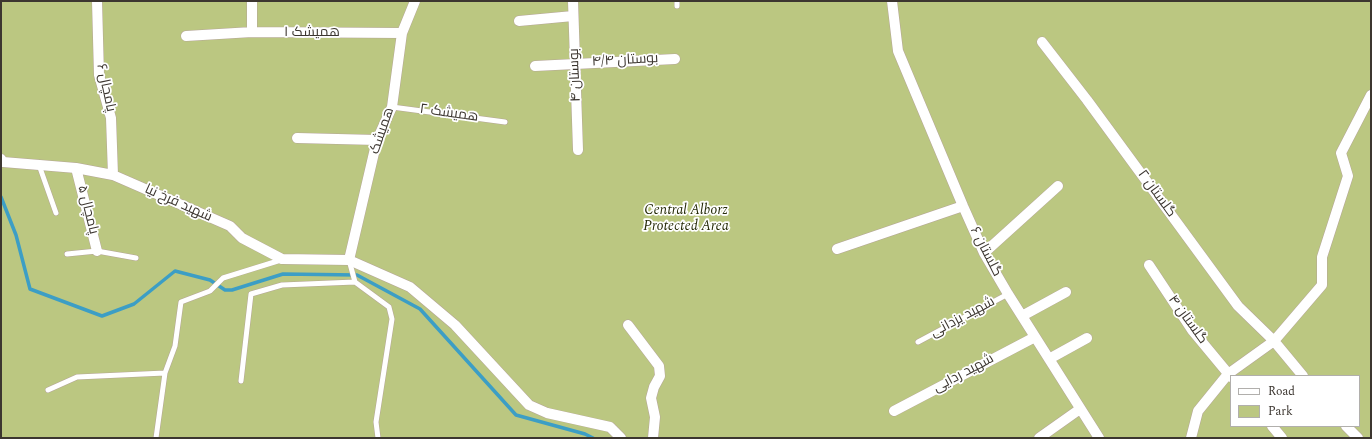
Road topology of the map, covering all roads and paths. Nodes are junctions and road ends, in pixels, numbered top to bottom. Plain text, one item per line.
1 (97, 1) edge
2 (252, 1) edge
3 (415, 1) edge
4 (573, 1) edge
5 (892, 1) edge
6 (574, 16) junction
7 (519, 21) dead end
8 (252, 32) junction
9 (402, 34) junction
10 (186, 36) dead end
11 (1042, 42) dead end
12 (675, 59) dead end
13 (575, 64) junction
14 (535, 66) dead end
15 (1371, 95) edge
16 (392, 107) junction
17 (505, 122) dead end
18 (297, 138) dead end
19 (377, 140) junction
20 (578, 150) dead end
21 (1, 159) edge
22 (39, 165) junction
23 (76, 168) junction
24 (113, 175) junction
25 (1058, 186) dead end
26 (963, 206) junction
27 (56, 213) dead end
28 (837, 249) dead end
29 (97, 251) junction
30 (984, 252) junction
31 (67, 254) dead end
32 (136, 258) dead end
33 (282, 259) junction
34 (350, 264) junction
35 (1149, 265) dead end
36 (355, 282) junction
37 (1066, 292) dead end
38 (1008, 294) junction
39 (1022, 316) junction
40 (628, 325) dead end
41 (1035, 337) junction
42 (1087, 338) dead end
43 (1274, 341) junction
44 (918, 342) dead end
45 (1049, 359) junction
46 (165, 373) junction
47 (1230, 375) edge
48 (1302, 375) edge
49 (241, 381) dead end
50 (48, 390) dead end
51 (1080, 409) junction
52 (894, 411) dead end
53 (1273, 427) edge
54 (1347, 427) edge
55 (156, 438) edge
56 (378, 438) edge
57 (621, 438) edge
58 (653, 438) edge
59 (1040, 438) edge
60 (1099, 438) edge
61 (1191, 438) edge
62 (1282, 438) edge
63 (1358, 438) edge

1 - 24 street, پامچال ۶
2 - 8 street
3 - 9 street, همیشک
4 - 6 street, بوستان ۴
5 - 26 street, گلستان ۶
6 - 7 street
6 - 13 street, بوستان ۴
8 - 9 street, همیشک ۱
8 - 10 street, همیشک ۱
9 - 16 street, همیشک
11 - 43 street, گلستان ۲
12 - 13 street, بوستان ۴/۴
13 - 14 street, بوستان ۴/۴
13 - 20 street, بوستان ۴
15 - 43 street
16 - 17 lane, همیشک ۲
16 - 19 street, همیشک
18 - 19 street
19 - 34 street, همیشک
21 - 22 street, شهید فرخ نیا
22 - 23 street, شهید فرخ نیا
22 - 27 lane
23 - 24 street, شهید فرخ نیا
23 - 29 street, پامچال ۵
24 - 33 street, شهید فرخ نیا
25 - 30 street
26 - 28 street
26 - 30 street, گلستان ۶
29 - 31 lane
29 - 32 lane
30 - 38 street, گلستان ۶
33 - 34 street, شهید فرخ نیا
33 - 46 lane
34 - 36 lane
34 - 57 street
35 - 47 street, گلستان ۴
36 - 49 lane
36 - 56 lane
37 - 39 street
38 - 39 street, گلستان ۶
38 - 44 lane, شهید یزدانی
39 - 41 street, گلستان ۶
40 - 58 street
41 - 45 street, گلستان ۶
41 - 52 street, شهید ردایی
42 - 45 street
43 - 47 street
43 - 48 street, گلستان ۲
45 - 51 street, گلستان ۶
46 - 50 lane
46 - 55 lane
47 - 61 street
51 - 59 street
51 - 60 street, گلستان ۶
53 - 62 street
54 - 63 street

